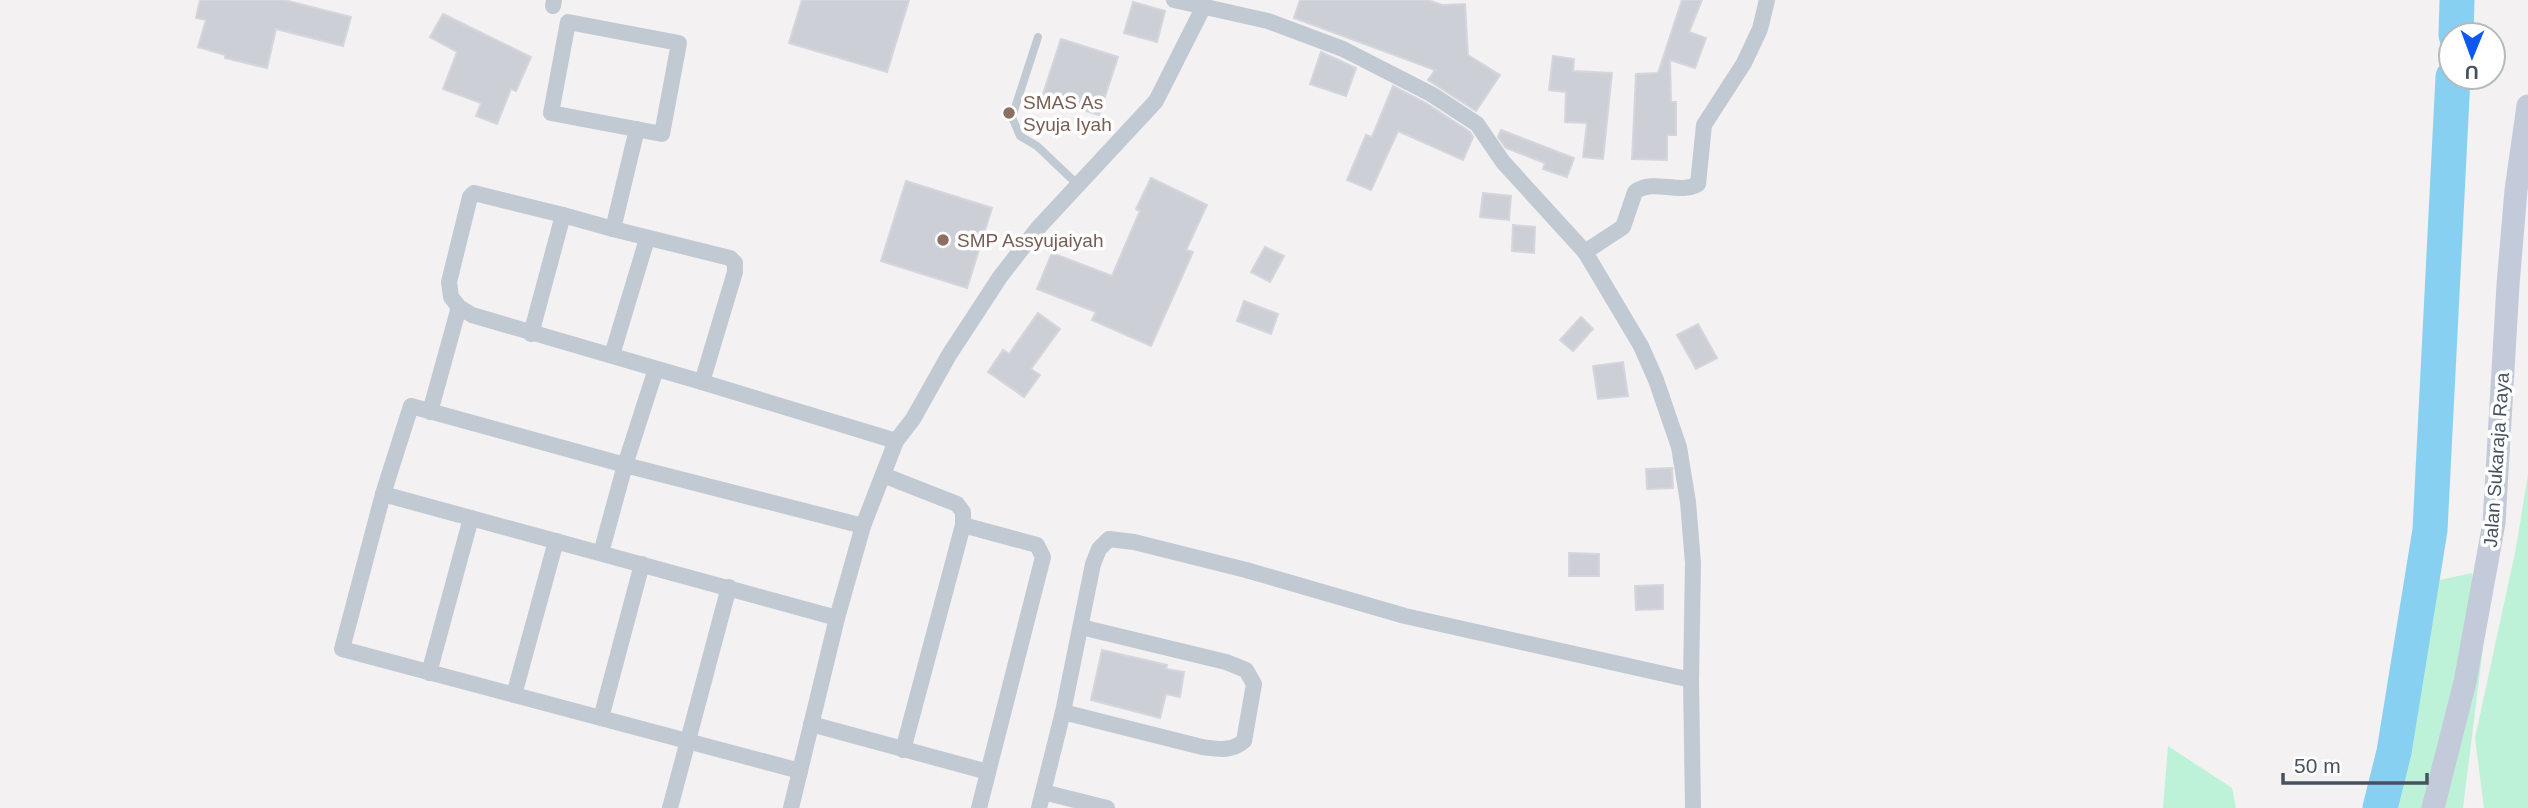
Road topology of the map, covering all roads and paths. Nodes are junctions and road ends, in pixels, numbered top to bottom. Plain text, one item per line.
1 (1174, 0) edge
2 (1767, 0) edge
3 (1204, 6) junction
4 (1038, 37) dead end
5 (2528, 106) edge
6 (637, 129) junction
7 (1077, 184) junction
8 (563, 215) junction
9 (613, 229) junction
10 (647, 239) junction
11 (1586, 252) junction
12 (459, 307) junction
13 (531, 334) junction
14 (612, 355) junction
15 (656, 369) junction
16 (702, 382) junction
17 (430, 412) junction
18 (896, 442) junction
19 (625, 465) junction
20 (883, 475) junction
21 (383, 494) junction
22 (471, 518) junction
23 (963, 525) junction
24 (863, 526) junction
25 (556, 541) junction
26 (601, 553) junction
27 (642, 564) junction
28 (729, 587) junction
29 (837, 618) junction
30 (1081, 626) junction
31 (429, 673) junction
32 (1691, 680) junction
33 (514, 695) junction
34 (1063, 712) junction
35 (601, 718) junction
36 (811, 724) junction
37 (688, 741) junction
38 (903, 750) junction
39 (800, 771) junction
40 (988, 772) junction
41 (1042, 792) junction
42 (670, 808) edge
43 (791, 808) edge
44 (979, 808) edge
45 (1039, 808) edge
46 (1107, 808) edge
47 (1693, 808) edge
48 (2433, 808) edge

1 - 3 street
2 - 11 street
3 - 7 street
3 - 11 street
4 - 7 lane
5 - 48 street, Jalan Sukaraja Raya
6 - 6 street
6 - 9 street
7 - 18 street
8 - 9 street
8 - 12 street
8 - 13 street
9 - 10 street
10 - 14 street
10 - 16 street
11 - 32 street
12 - 13 street
12 - 17 street
13 - 14 street
14 - 15 street
15 - 16 street
15 - 19 street
16 - 18 street
17 - 19 street
17 - 21 street
18 - 20 street
19 - 24 street
19 - 26 street
20 - 23 street
20 - 24 street
21 - 22 street
21 - 31 street
22 - 25 street
22 - 31 street
23 - 38 street
23 - 40 street
24 - 29 street
25 - 26 street
25 - 33 street
26 - 27 street
27 - 28 street
27 - 35 street
28 - 29 street
28 - 37 street
29 - 36 street
30 - 32 street
30 - 34 street
30 - 34 street
31 - 33 street
32 - 47 street
33 - 35 street
34 - 41 street
35 - 37 street
36 - 38 street
36 - 39 street
37 - 39 street
37 - 42 street
38 - 40 street
39 - 43 street
40 - 44 street
41 - 45 street
41 - 46 street

